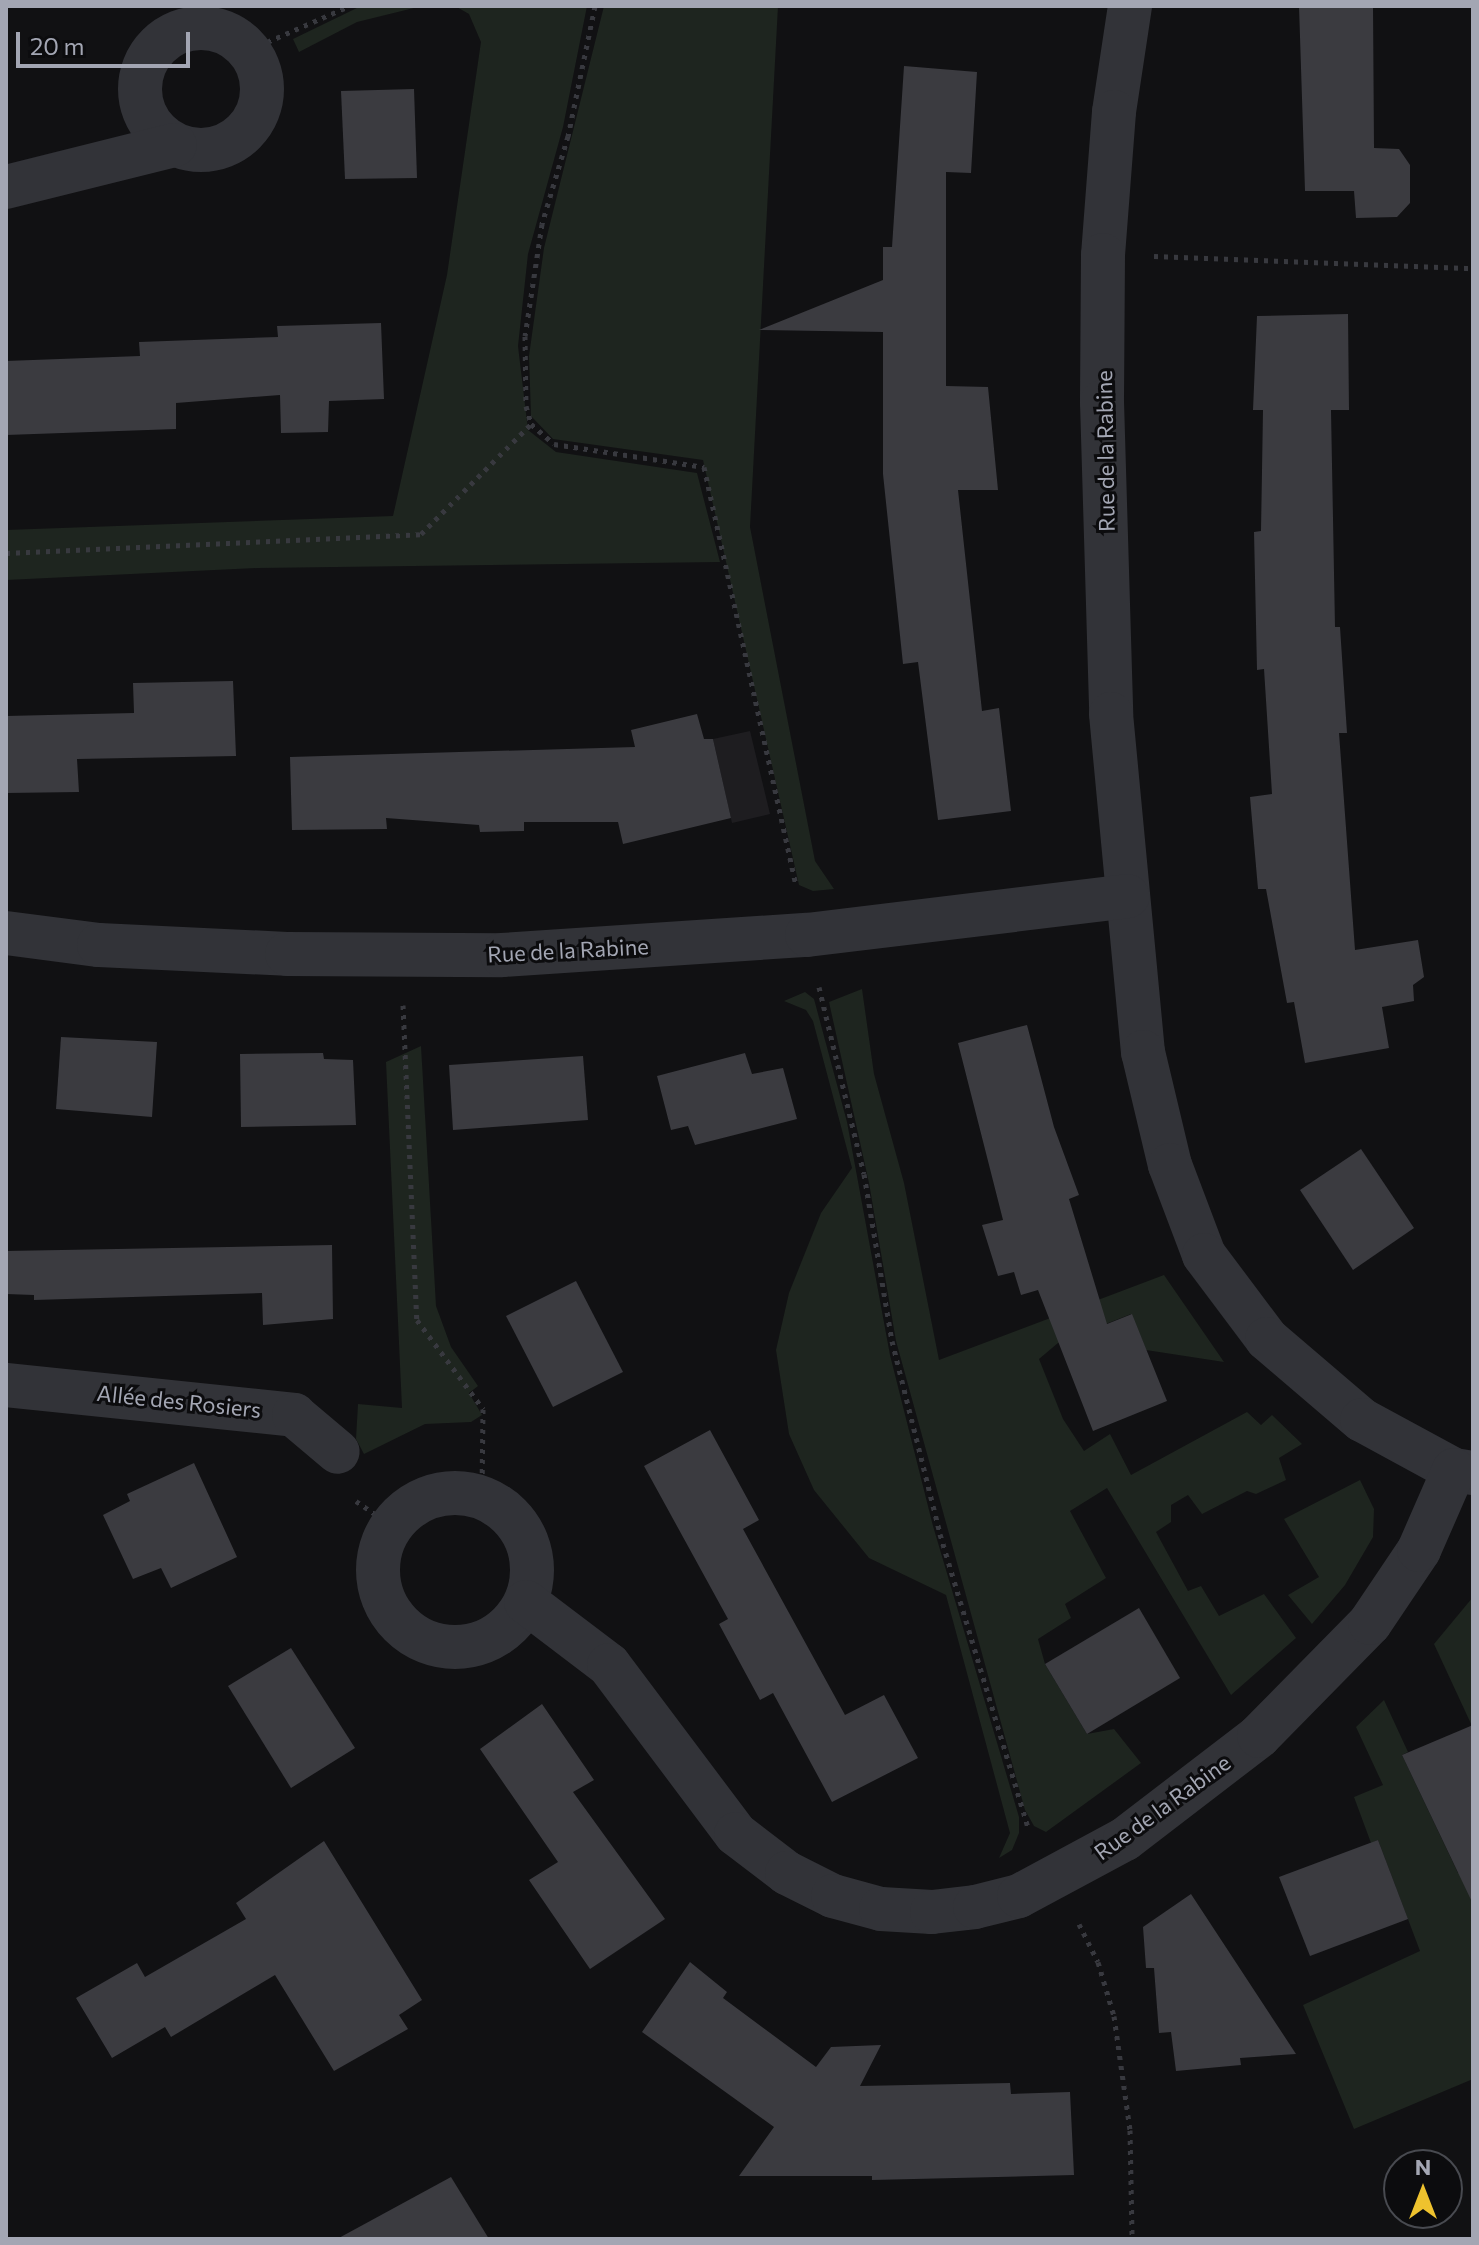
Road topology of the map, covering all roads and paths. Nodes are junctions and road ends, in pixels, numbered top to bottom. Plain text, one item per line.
1 (349, 6) edge
2 (1130, 6) edge
3 (249, 50) junction
4 (175, 145) junction
5 (6, 187) edge
6 (1103, 255) junction
7 (1473, 268) edge
8 (531, 424) dead end
9 (6, 553) edge
10 (1128, 896) junction
11 (6, 933) edge
12 (394, 954) junction
13 (6, 1385) edge
14 (338, 1452) dead end
15 (1464, 1472) edge
16 (482, 1497) junction
17 (526, 1602) junction
18 (1054, 1879) junction
19 (1132, 2239) edge

1 - 3 path
2 - 6 street, Rue de la Rabine
3 - 4 street
3 - 4 street
4 - 5 street
6 - 7 path
6 - 10 street, Rue de la Rabine
8 - 9 path
10 - 12 street, Rue de la Rabine
10 - 15 street, Rue de la Rabine
11 - 12 street, Rue de la Rabine
12 - 16 path
13 - 14 street, Allée des Rosiers
15 - 18 street, Rue de la Rabine
16 - 17 street
16 - 17 street
17 - 18 street, Rue de la Rabine
18 - 19 path

